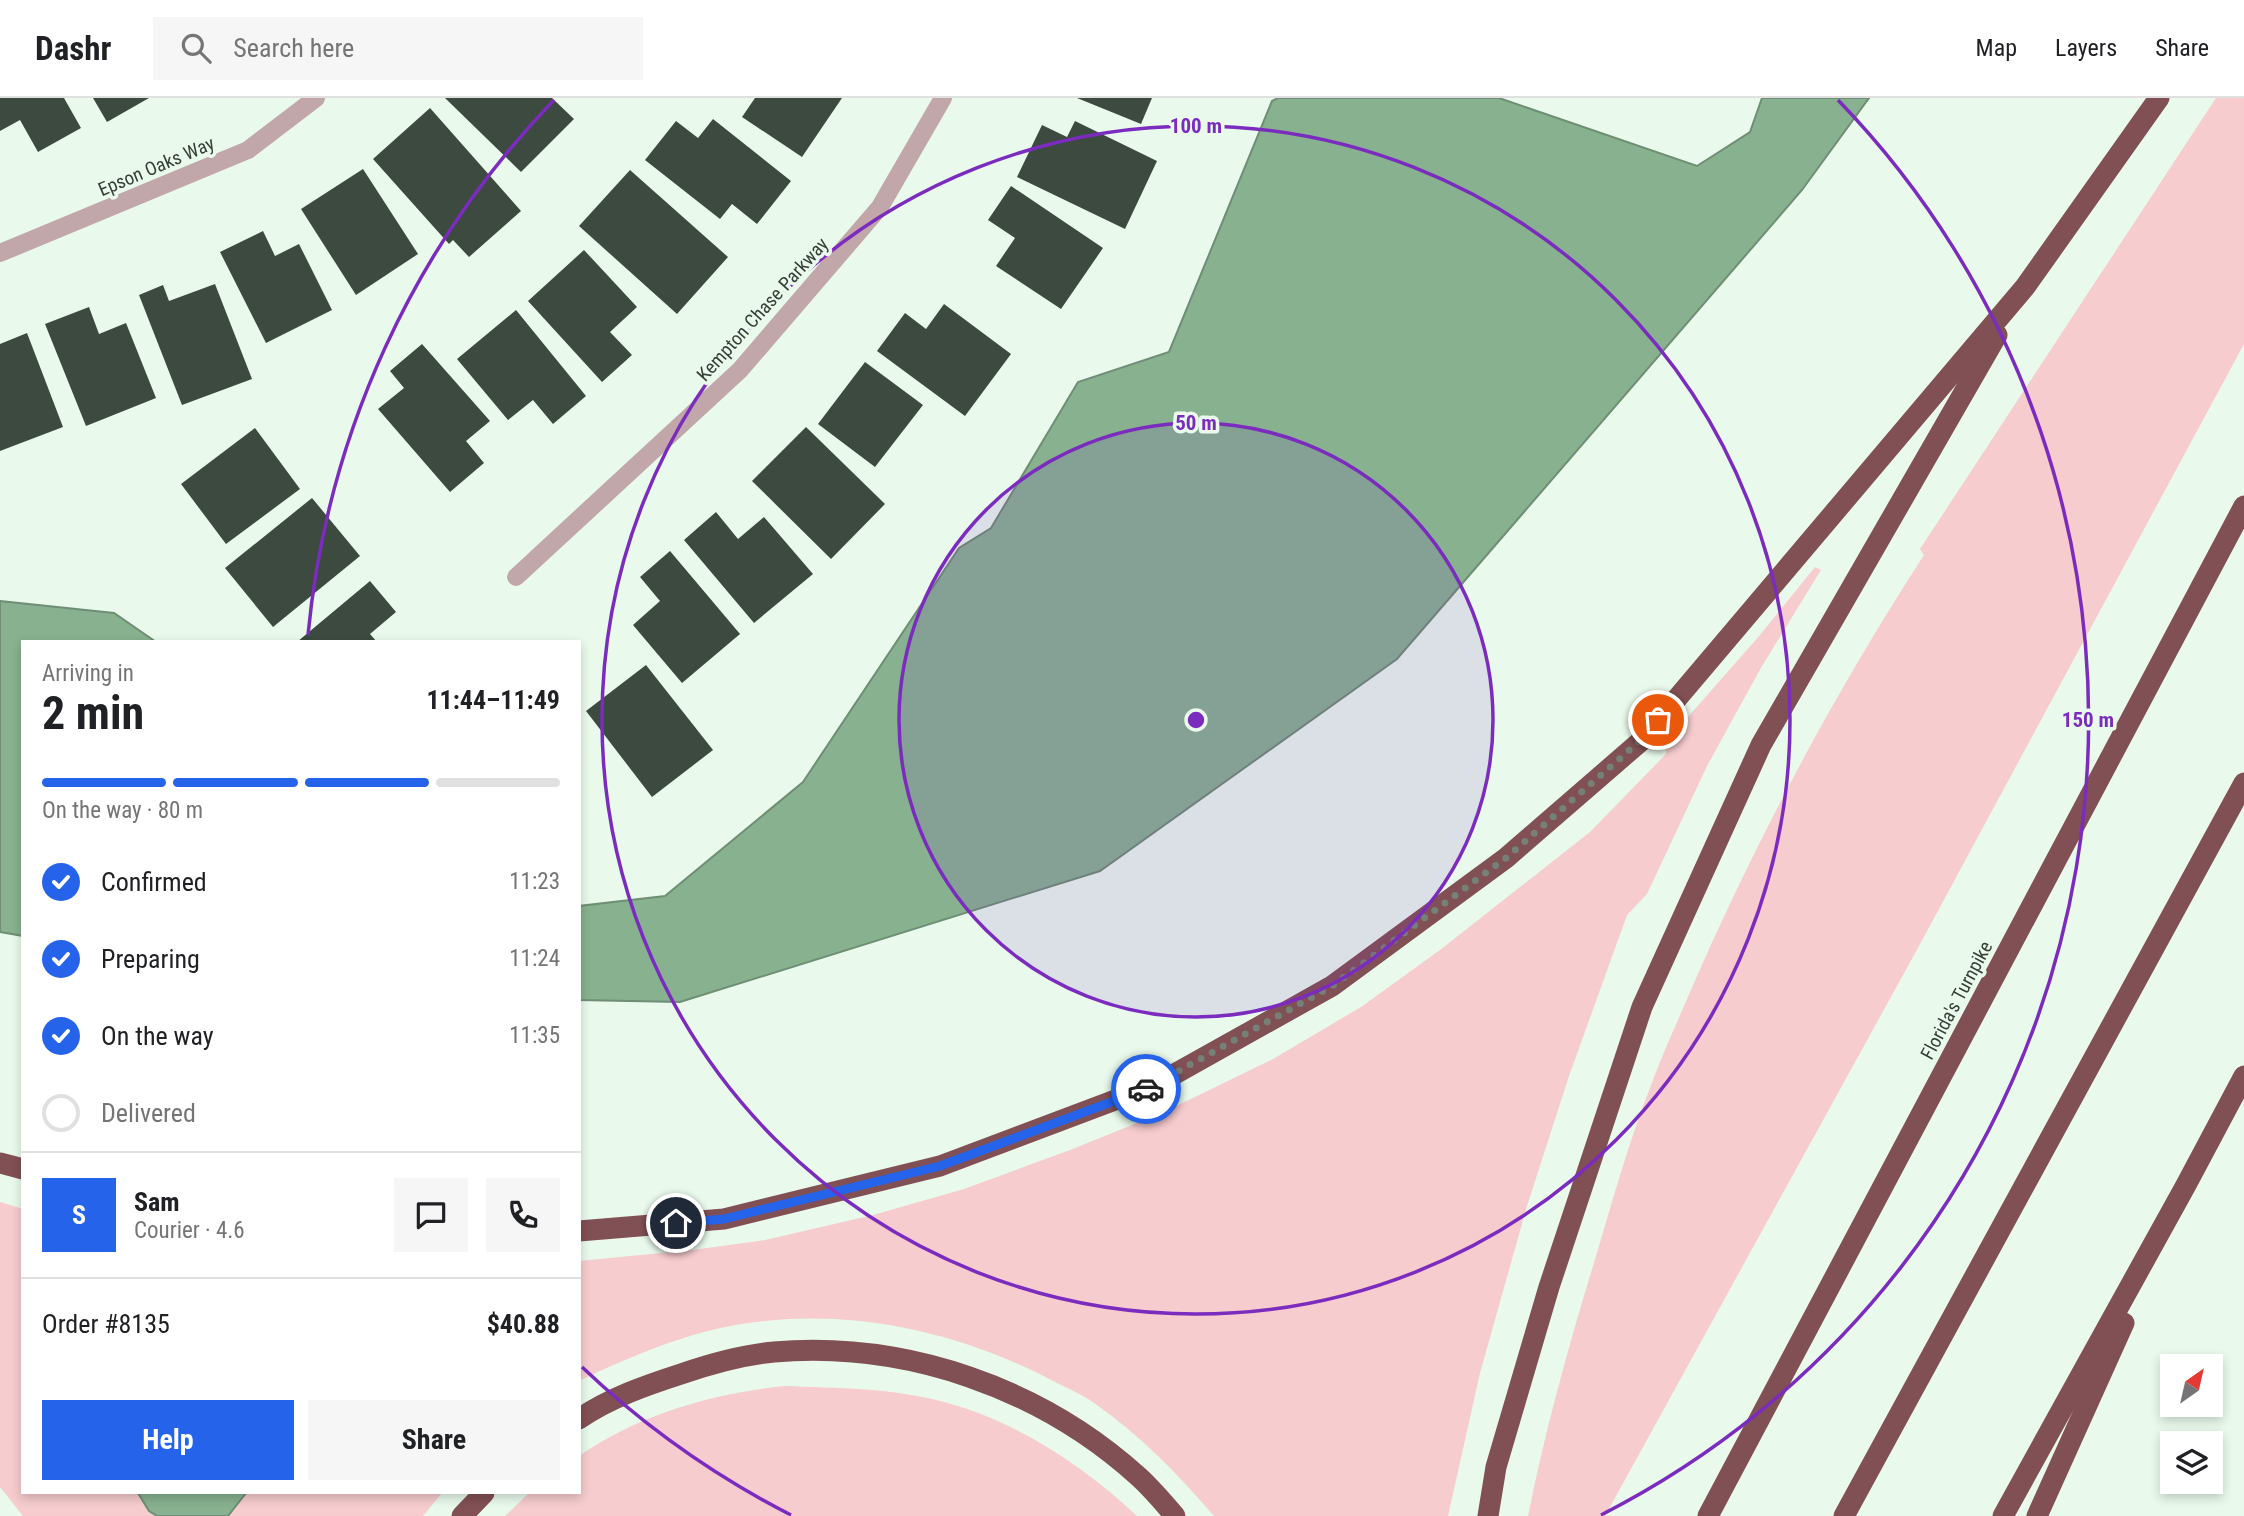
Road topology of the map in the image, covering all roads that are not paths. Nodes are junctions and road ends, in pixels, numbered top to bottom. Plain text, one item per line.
1 (316, 98) edge
2 (943, 98) edge
3 (2159, 98) edge
4 (0, 253) edge
5 (2025, 287) junction
6 (2244, 506) edge
7 (516, 577) dead end
8 (2244, 783) edge
9 (2244, 1076) edge
10 (0, 1163) edge
11 (21, 1168) edge
12 (2186, 1185) junction
13 (581, 1231) edge
14 (581, 1418) edge
15 (483, 1494) edge
16 (462, 1516) edge
17 (1175, 1516) edge
18 (1488, 1516) edge
19 (1708, 1516) edge
20 (1844, 1516) edge
21 (2003, 1516) edge
22 (2037, 1516) edge

1 - 4 street, Epson Oaks Way
2 - 7 street, Kempton Chase Parkway
3 - 5 highway
5 - 13 highway
5 - 18 highway
6 - 19 highway, Florida's Turnpike
8 - 20 highway
9 - 12 highway
10 - 11 highway
12 - 21 highway
12 - 22 highway
14 - 17 highway
15 - 16 highway

